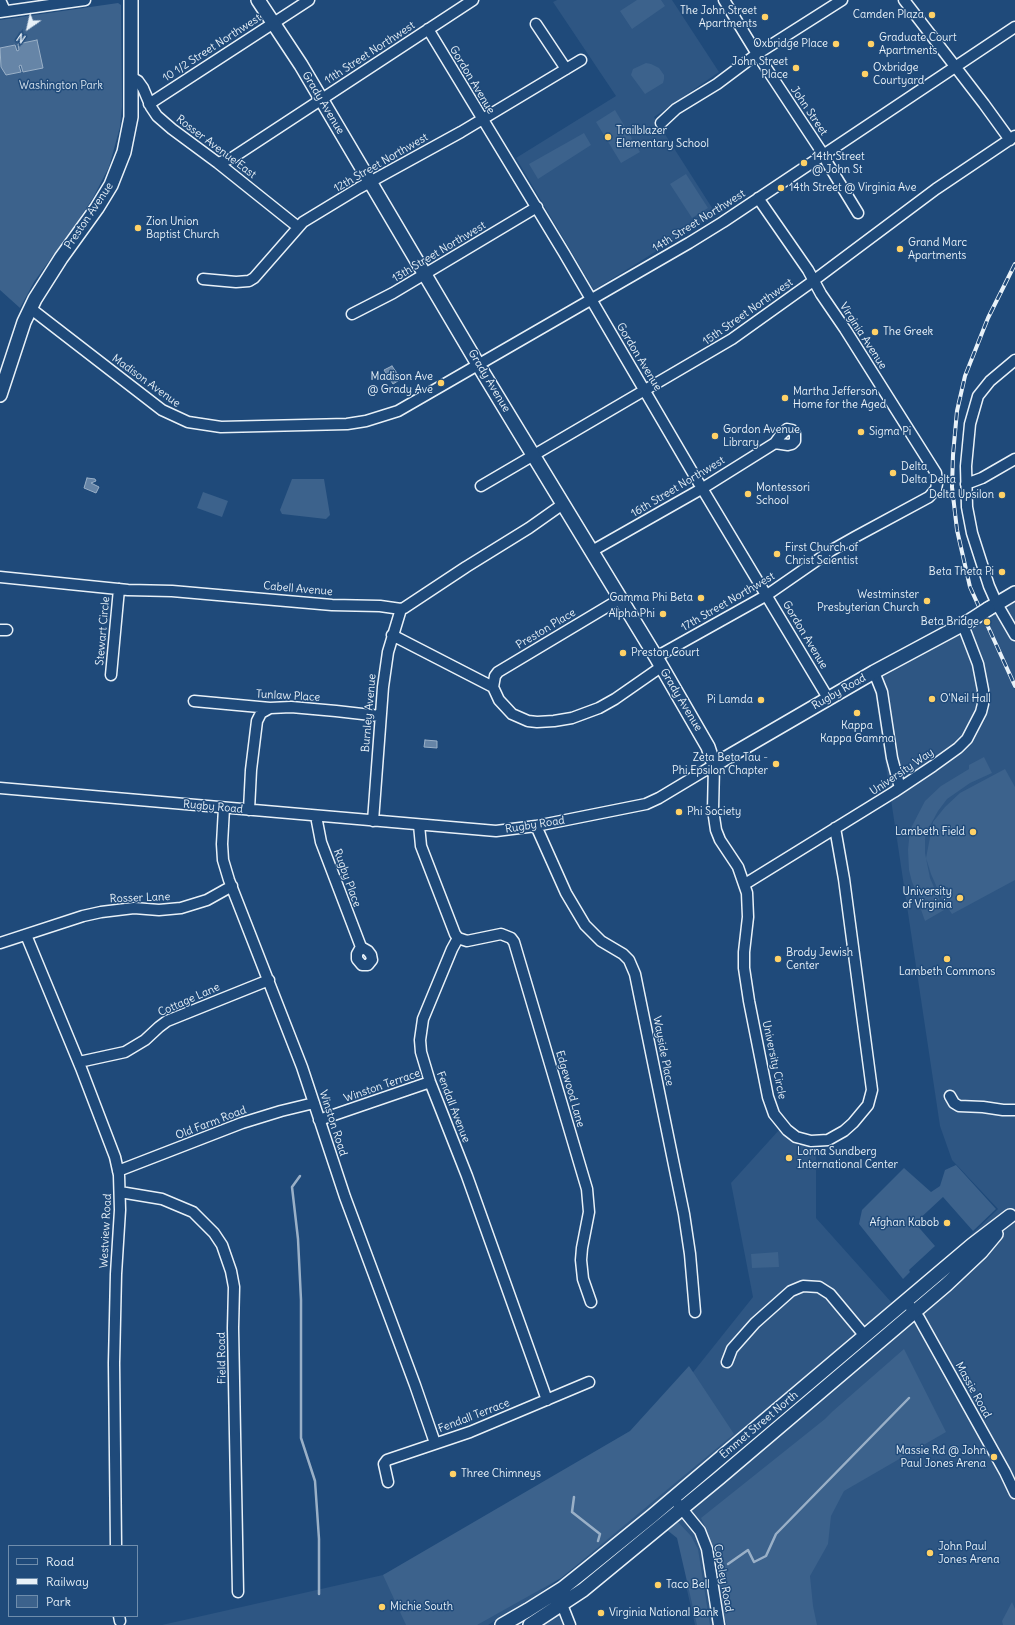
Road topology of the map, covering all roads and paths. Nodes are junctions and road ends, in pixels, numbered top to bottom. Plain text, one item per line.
1 (0, 0) edge
2 (85, 0) edge
3 (131, 0) edge
4 (258, 0) edge
5 (309, 0) edge
6 (473, 0) edge
7 (724, 0) edge
8 (842, 0) edge
9 (904, 0) edge
10 (460, 3) edge
11 (2, 11) edge
12 (274, 23) junction
13 (536, 24) dead end
14 (1015, 27) edge
15 (428, 29) junction
16 (757, 54) junction
17 (581, 60) dead end
18 (955, 66) junction
19 (566, 69) junction
20 (131, 78) junction
21 (320, 99) junction
22 (149, 104) junction
23 (482, 119) junction
24 (661, 123) dead end
25 (1012, 138) edge
26 (824, 154) junction
27 (218, 163) junction
28 (370, 182) junction
29 (758, 198) junction
30 (537, 207) junction
31 (858, 213) dead end
32 (298, 227) junction
33 (424, 273) junction
34 (203, 279) dead end
35 (814, 280) junction
36 (591, 300) junction
37 (30, 308) junction
38 (352, 314) dead end
39 (1015, 360) edge
40 (479, 364) junction
41 (645, 390) junction
42 (0, 395) edge
43 (385, 415) joint
44 (775, 443) dead end
45 (533, 455) junction
46 (1015, 459) edge
47 (966, 484) junction
48 (481, 486) dead end
49 (702, 488) junction
50 (563, 504) junction
51 (916, 505) joint
52 (592, 551) junction
53 (0, 577) edge
54 (119, 589) junction
55 (1015, 593) edge
56 (767, 595) junction
57 (620, 599) junction
58 (993, 607) junction
59 (401, 609) junction
60 (967, 622) junction
61 (392, 635) junction
62 (1015, 635) edge
63 (658, 662) junction
64 (874, 672) junction
65 (111, 675) dead end
66 (493, 687) junction
67 (828, 698) junction
68 (194, 701) dead end
69 (270, 708) junction
70 (380, 716) junction
71 (714, 765) junction
72 (0, 788) edge
73 (900, 788) junction
74 (224, 808) junction
75 (249, 810) junction
76 (316, 816) junction
77 (373, 821) junction
78 (419, 825) junction
79 (536, 826) junction
80 (835, 828) junction
81 (745, 884) junction
82 (232, 886) junction
83 (26, 935) junction
84 (458, 938) junction
85 (0, 943) edge
86 (361, 947) dead end
87 (269, 980) junction
88 (79, 1062) junction
89 (430, 1082) junction
90 (950, 1096) dead end
91 (314, 1103) junction
92 (1015, 1110) edge
93 (320, 1120) junction
94 (118, 1171) junction
95 (120, 1192) junction
96 (1012, 1213) edge
97 (906, 1301) junction
98 (591, 1302) dead end
99 (695, 1312) dead end
100 (915, 1312) junction
101 (865, 1336) junction
102 (727, 1362) dead end
103 (589, 1382) dead end
104 (547, 1400) junction
105 (435, 1443) junction
106 (388, 1482) dead end
107 (1015, 1493) edge
108 (672, 1498) junction
109 (682, 1508) junction
110 (116, 1545) edge
111 (238, 1592) dead end
112 (557, 1592) junction
113 (562, 1605) junction
114 (502, 1625) edge
115 (530, 1625) edge
116 (570, 1625) edge
117 (719, 1625) edge

1 - 11 street
2 - 11 street
3 - 20 main road, Preston Avenue
4 - 12 main road, Grady Avenue
5 - 12 street, 10 1/2 Street Northwest
6 - 10 street, 11th Street Northwest
7 - 16 street, John Street
8 - 16 street
9 - 18 street
10 - 15 street, 11th Street Northwest
12 - 21 main road, Grady Avenue
12 - 22 street, 10 1/2 Street Northwest
13 - 19 street
14 - 18 street, 14th Street Northwest
15 - 21 street, 11th Street Northwest
15 - 23 street, Gordon Avenue
16 - 24 street
16 - 26 street, John Street
17 - 19 street, 12th Street Northwest
18 - 25 street
18 - 26 street, 14th Street Northwest
19 - 23 street, 12th Street Northwest
20 - 22 street, Rosser Avenue East
20 - 37 main road, Preston Avenue
21 - 27 street, 11th Street Northwest
21 - 28 main road, Grady Avenue
22 - 27 street, Rosser Avenue East
23 - 28 street, 12th Street Northwest
23 - 30 street, Gordon Avenue
25 - 35 street, 15th Street Northwest
26 - 29 street, 14th Street Northwest
26 - 31 street, John Street
27 - 32 street, Rosser Avenue East
28 - 32 street, 12th Street Northwest
28 - 33 main road, Grady Avenue
29 - 35 street, Virginia Avenue
29 - 36 street, 14th Street Northwest
30 - 33 street, 13th Street Northwest
30 - 36 street, Gordon Avenue
32 - 34 street, 12th Street Northwest
33 - 38 street, 13th Street Northwest
33 - 40 main road, Grady Avenue
35 - 41 street, 15th Street Northwest
35 - 51 street, Virginia Avenue
36 - 40 street, 14th Street Northwest
36 - 41 street, Gordon Avenue
37 - 42 main road, Preston Avenue
37 - 43 street, Madison Avenue
39 - 47 street
40 - 43 street, 14th Street Northwest
40 - 45 main road, Grady Avenue
41 - 45 street, 15th Street Northwest
41 - 49 street, Gordon Avenue
44 - 49 street, 16th Street Northwest
45 - 48 street, 15th Street Northwest
45 - 50 main road, Grady Avenue
46 - 47 street
47 - 58 street
49 - 52 street, 16th Street Northwest
49 - 56 street, Gordon Avenue
50 - 52 main road, Grady Avenue
50 - 59 street
51 - 56 street, 17th Street Northwest
52 - 57 main road, Grady Avenue
53 - 54 street, Cabell Avenue
54 - 59 street, Cabell Avenue
54 - 65 street, Stewart Circle
55 - 58 main road, Rugby Road
56 - 63 street, 17th Street Northwest
56 - 67 street, Gordon Avenue
57 - 63 main road, Grady Avenue
57 - 66 street, Preston Place
58 - 60 main road, Rugby Road, bridge
58 - 62 street
59 - 61 street, Burnley Avenue
60 - 64 main road, Rugby Road
60 - 73 street, University Way
61 - 66 street
61 - 70 street, Burnley Avenue
63 - 66 street
63 - 71 main road, Grady Avenue
64 - 67 main road, Rugby Road
64 - 73 street
67 - 71 main road, Rugby Road
68 - 69 street, Tunlaw Place
69 - 70 street, Tunlaw Place
69 - 75 street
70 - 77 street, Burnley Avenue
71 - 79 street, Rugby Road
71 - 81 street, University Circle
72 - 74 street, Rugby Road
73 - 80 street, University Way
74 - 75 street, Rugby Road
74 - 82 street, Winston Road
75 - 76 street, Rugby Road
76 - 77 street, Rugby Road
76 - 86 street, Rugby Place
77 - 78 street, Rugby Road
78 - 79 street, Rugby Road
78 - 84 street
79 - 99 street, Wayside Place
80 - 81 street, University Way
80 - 81 street, University Circle
82 - 83 street, Rosser Lane
82 - 87 street, Winston Road
83 - 85 street, Rosser Lane
83 - 88 street, Westview Road
84 - 89 street, Fendall Avenue
84 - 98 street, Edgewood Lane
87 - 88 street, Cottage Lane
87 - 91 street, Winston Road
88 - 94 street, Westview Road
89 - 93 street, Winston Terrace
89 - 104 street, Fendall Avenue
90 - 92 street
91 - 93 street, Winston Road
91 - 94 street, Old Farm Road
93 - 105 street, Winston Road
94 - 95 street, Westview Road
95 - 110 street, Westview Road
95 - 111 street, Field Road
96 - 97 main road, Emmet Street North
96 - 100 main road, Emmet Street North
97 - 100 street, Massie Road
97 - 101 main road, Emmet Street North
100 - 107 street, Massie Road
100 - 109 main road, Emmet Street North
101 - 102 street
101 - 108 main road, Emmet Street North
103 - 104 street, Fendall Terrace
104 - 105 street, Fendall Terrace
105 - 106 street, Fendall Terrace
108 - 109 street, Copeley Road
108 - 112 main road, Emmet Street North
109 - 113 main road, Emmet Street North
109 - 117 street, Copeley Road
112 - 113 street
112 - 114 main road, Emmet Street North
113 - 115 main road, Emmet Street North
113 - 116 street

